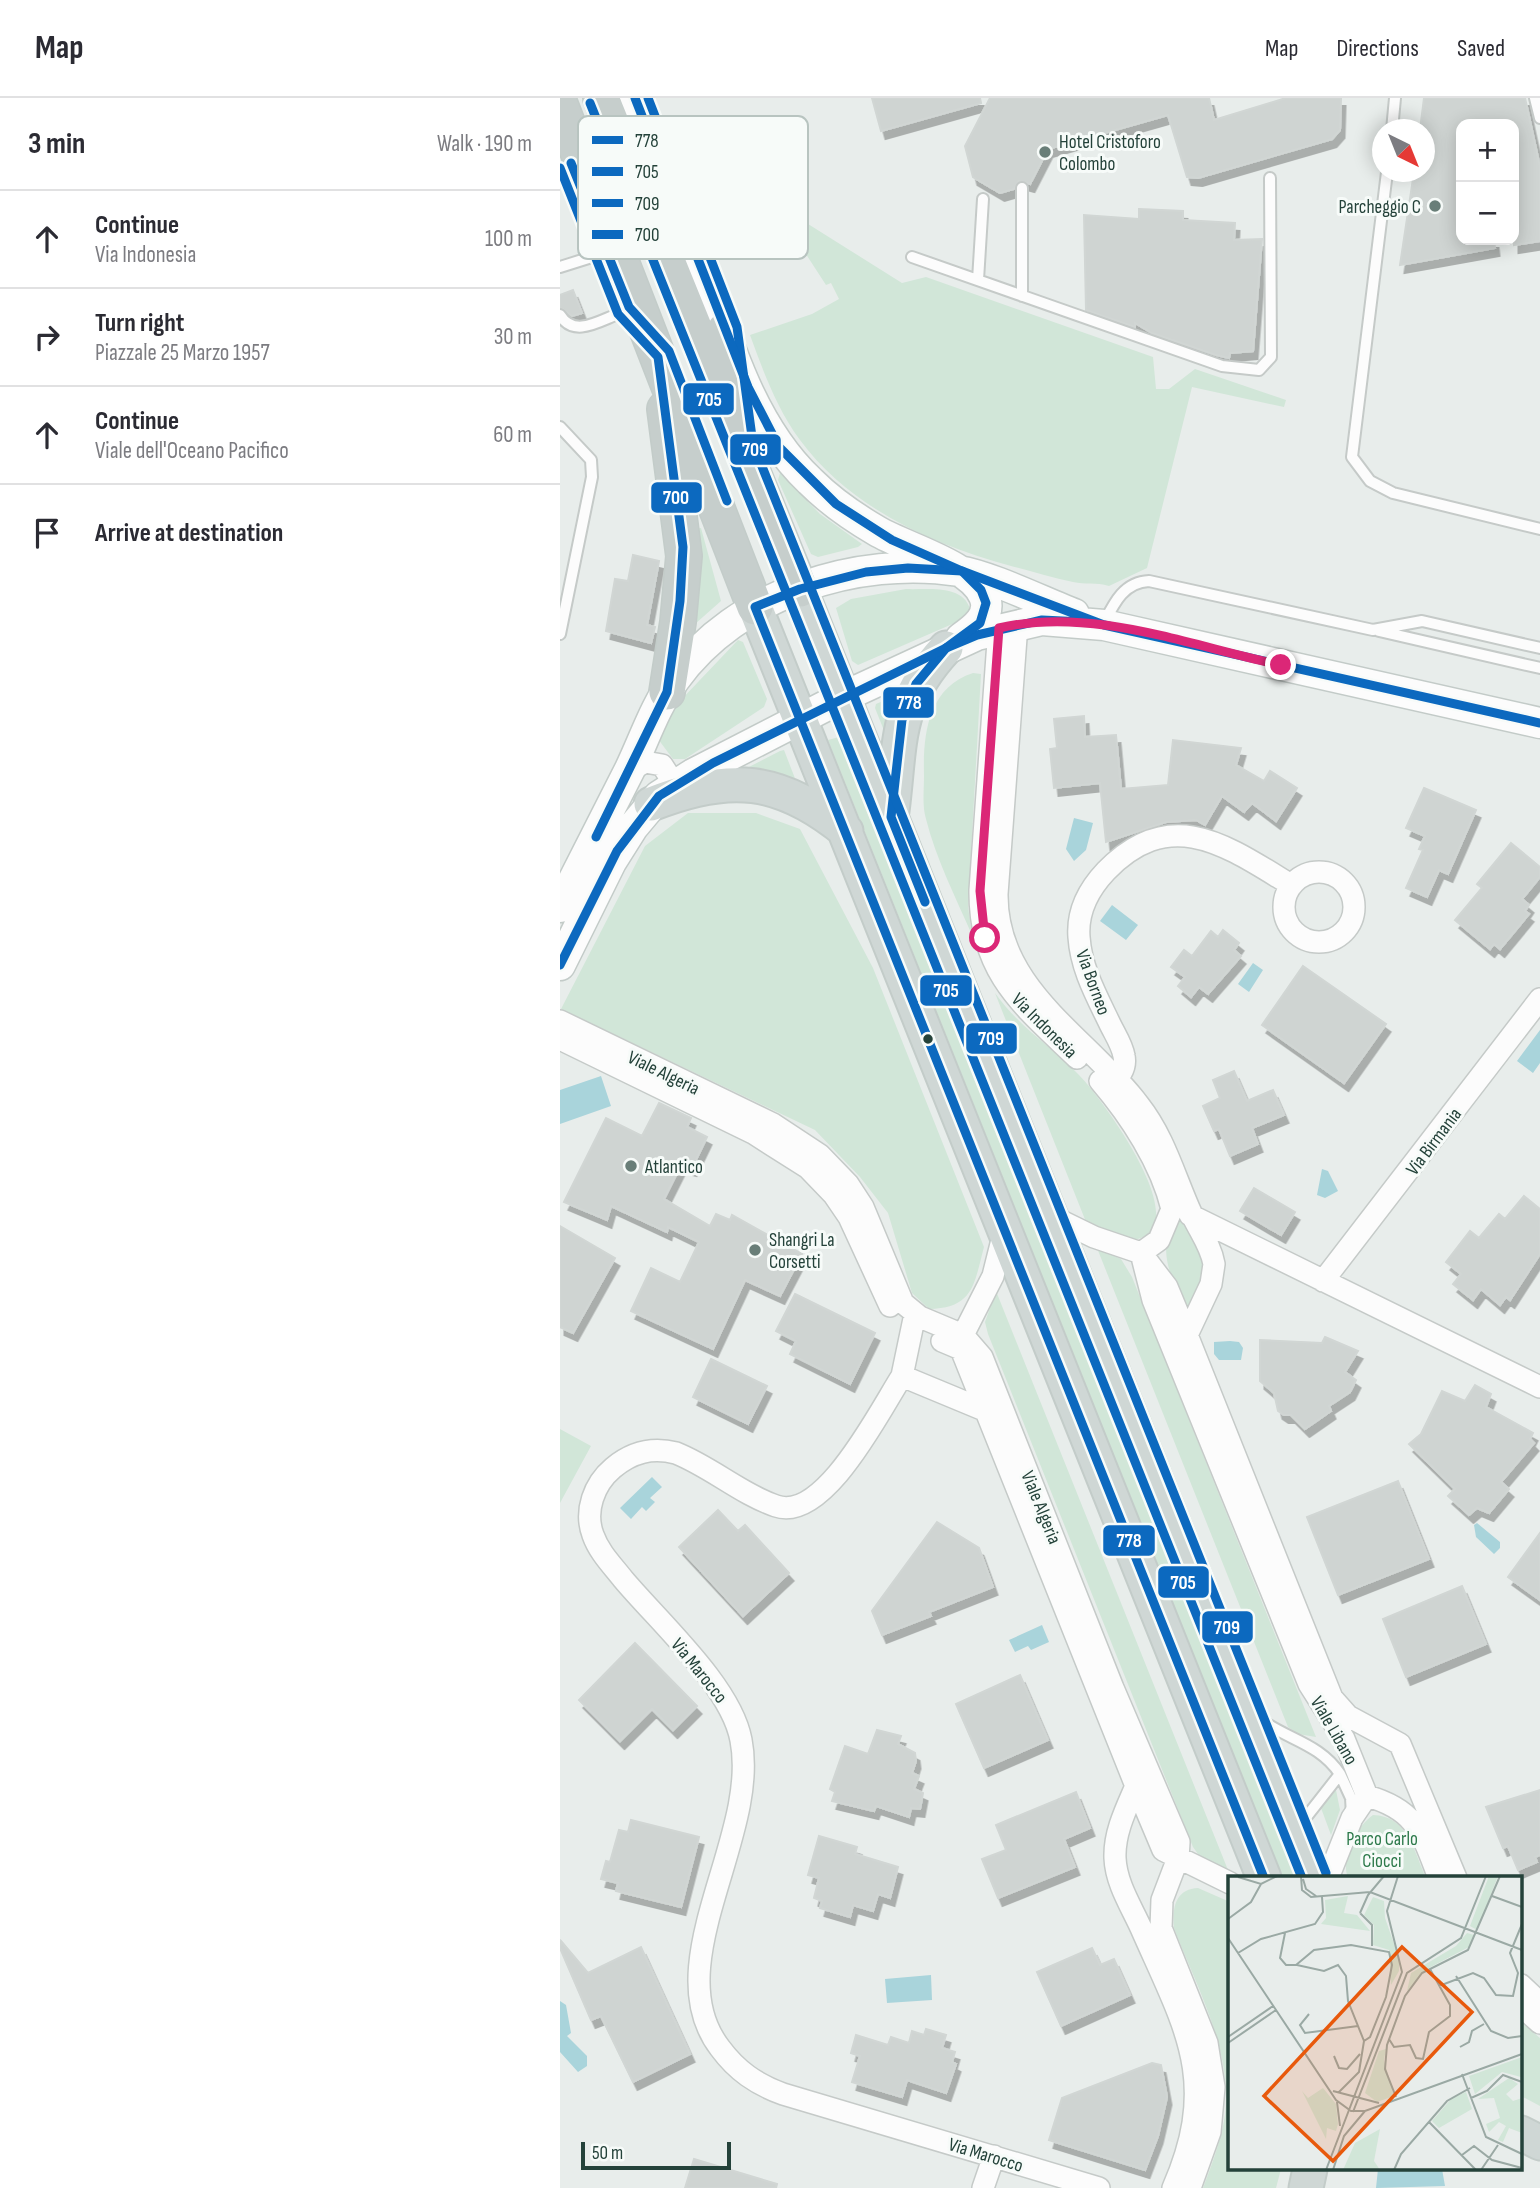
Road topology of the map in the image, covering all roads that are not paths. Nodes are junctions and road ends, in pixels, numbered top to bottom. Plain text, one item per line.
1 (601, 98) edge
2 (635, 98) edge
3 (1395, 98) edge
4 (1535, 98) edge
5 (560, 105) edge
6 (608, 116) edge
7 (642, 116) edge
8 (1540, 118) edge
9 (1393, 119) edge
10 (578, 151) edge
11 (560, 168) edge
12 (1270, 178) dead end
13 (1386, 182) edge
14 (1022, 188) dead end
15 (984, 199) dead end
16 (578, 212) edge
17 (912, 257) dead end
18 (586, 259) edge
19 (597, 259) edge
20 (620, 259) edge
21 (666, 259) edge
22 (697, 259) edge
23 (560, 267) edge
24 (978, 280) junction
25 (1022, 296) junction
26 (618, 314) junction
27 (560, 315) edge
28 (725, 330) junction
29 (658, 357) junction
30 (560, 427) edge
31 (741, 447) junction
32 (1540, 529) edge
33 (962, 572) junction
34 (800, 589) junction
35 (755, 607) junction
36 (1104, 625) junction
37 (1008, 626) junction
38 (1373, 630) junction
39 (560, 634) edge
40 (946, 648) junction
41 (1540, 648) edge
42 (1540, 668) edge
43 (667, 692) junction
44 (843, 697) junction
45 (801, 718) junction
46 (1540, 723) edge
47 (629, 771) junction
48 (663, 794) junction
49 (891, 817) junction
50 (846, 831) junction
51 (1291, 885) dead end
52 (560, 907) edge
53 (560, 965) edge
54 (1540, 999) edge
55 (560, 1021) edge
56 (560, 1039) edge
57 (1112, 1084) junction
58 (729, 1112) junction
59 (1182, 1212) junction
60 (1051, 1216) junction
61 (1005, 1230) junction
62 (1141, 1253) junction
63 (1323, 1280) junction
64 (914, 1321) junction
65 (1178, 1338) junction
66 (962, 1342) junction
67 (902, 1376) junction
68 (1540, 1387) edge
69 (992, 1407) junction
70 (1294, 1625) junction
71 (1249, 1710) junction
72 (1120, 1725) junction
73 (1340, 1774) junction
74 (1136, 1786) junction
75 (1420, 1788) junction
76 (1367, 1796) junction
77 (1403, 1811) junction
78 (1352, 1818) junction
79 (1296, 1830) junction
80 (1178, 1858) junction
81 (1263, 1876) edge
82 (1314, 1876) edge
83 (1329, 1876) edge
84 (1438, 1876) edge
85 (1456, 1876) edge
86 (1228, 1882) edge
87 (1150, 1923) junction
88 (1522, 1986) edge
89 (1540, 2003) edge
90 (1522, 2007) edge
91 (1540, 2023) edge
92 (1197, 2040) junction
93 (1522, 2134) edge
94 (1540, 2143) edge
95 (994, 2155) junction
96 (1310, 2170) edge
97 (983, 2188) edge
98 (1099, 2188) edge
99 (1172, 2188) edge
100 (1190, 2188) edge
101 (1306, 2188) edge

1 - 6 highway
2 - 7 main road
3 - 9 lane
4 - 8 lane
5 - 10 highway
11 - 16 highway
12 - 25 lane
13 - 32 lane
14 - 25 lane
15 - 24 lane
17 - 24 lane
18 - 23 lane
19 - 26 highway
20 - 29 highway
21 - 31 highway
22 - 28 main road
24 - 25 lane
26 - 27 lane
26 - 29 highway
28 - 31 highway
28 - 33 main road
29 - 35 highway
29 - 43 highway
30 - 39 lane
31 - 34 highway
33 - 34 main road
33 - 36 main road
33 - 40 main road
34 - 35 main road
34 - 44 main road
35 - 43 main road
35 - 45 main road
36 - 37 main road
36 - 38 lane
36 - 46 main road
37 - 40 main road
37 - 57 street, Via Indonesia
38 - 41 lane
38 - 42 lane
40 - 44 main road
40 - 49 main road
43 - 47 main road
44 - 45 main road
44 - 49 main road
45 - 48 main road
45 - 50 main road
47 - 48 street
47 - 52 main road
48 - 50 main road
48 - 53 main road
49 - 60 main road
50 - 61 main road
51 - 57 street, Via Borneo
54 - 63 street, Via Birmania
55 - 58 street, Viale Algeria
56 - 58 street, Viale Algeria
57 - 59 street, Via Indonesia
58 - 64 street, Viale Algeria
59 - 62 street
59 - 63 street
59 - 65 street
60 - 62 street
60 - 71 main road
61 - 66 street
61 - 81 main road
62 - 65 street, Viale Libano
63 - 68 street
64 - 66 street, Viale Algeria
64 - 67 street
65 - 70 street, Viale Libano
66 - 69 street, Viale Algeria
67 - 69 street
67 - 95 street, Via Marocco
69 - 72 street, Viale Algeria
70 - 75 street, Viale Libano
70 - 76 street, Viale Libano
71 - 73 lane
71 - 79 main road
72 - 74 street, Viale Algeria
72 - 80 street, Viale Algeria
73 - 78 lane
73 - 79 lane
74 - 80 street, Viale Algeria
74 - 87 street
75 - 77 street
75 - 85 street, Viale Libano
76 - 77 street
76 - 78 street
77 - 84 street
78 - 83 street
79 - 82 main road
80 - 86 street, Viale Algeria
80 - 87 street
87 - 92 street
88 - 89 street
90 - 91 street
92 - 99 street
92 - 100 street
93 - 94 main road
95 - 97 street
95 - 98 street, Via Marocco
96 - 101 main road

